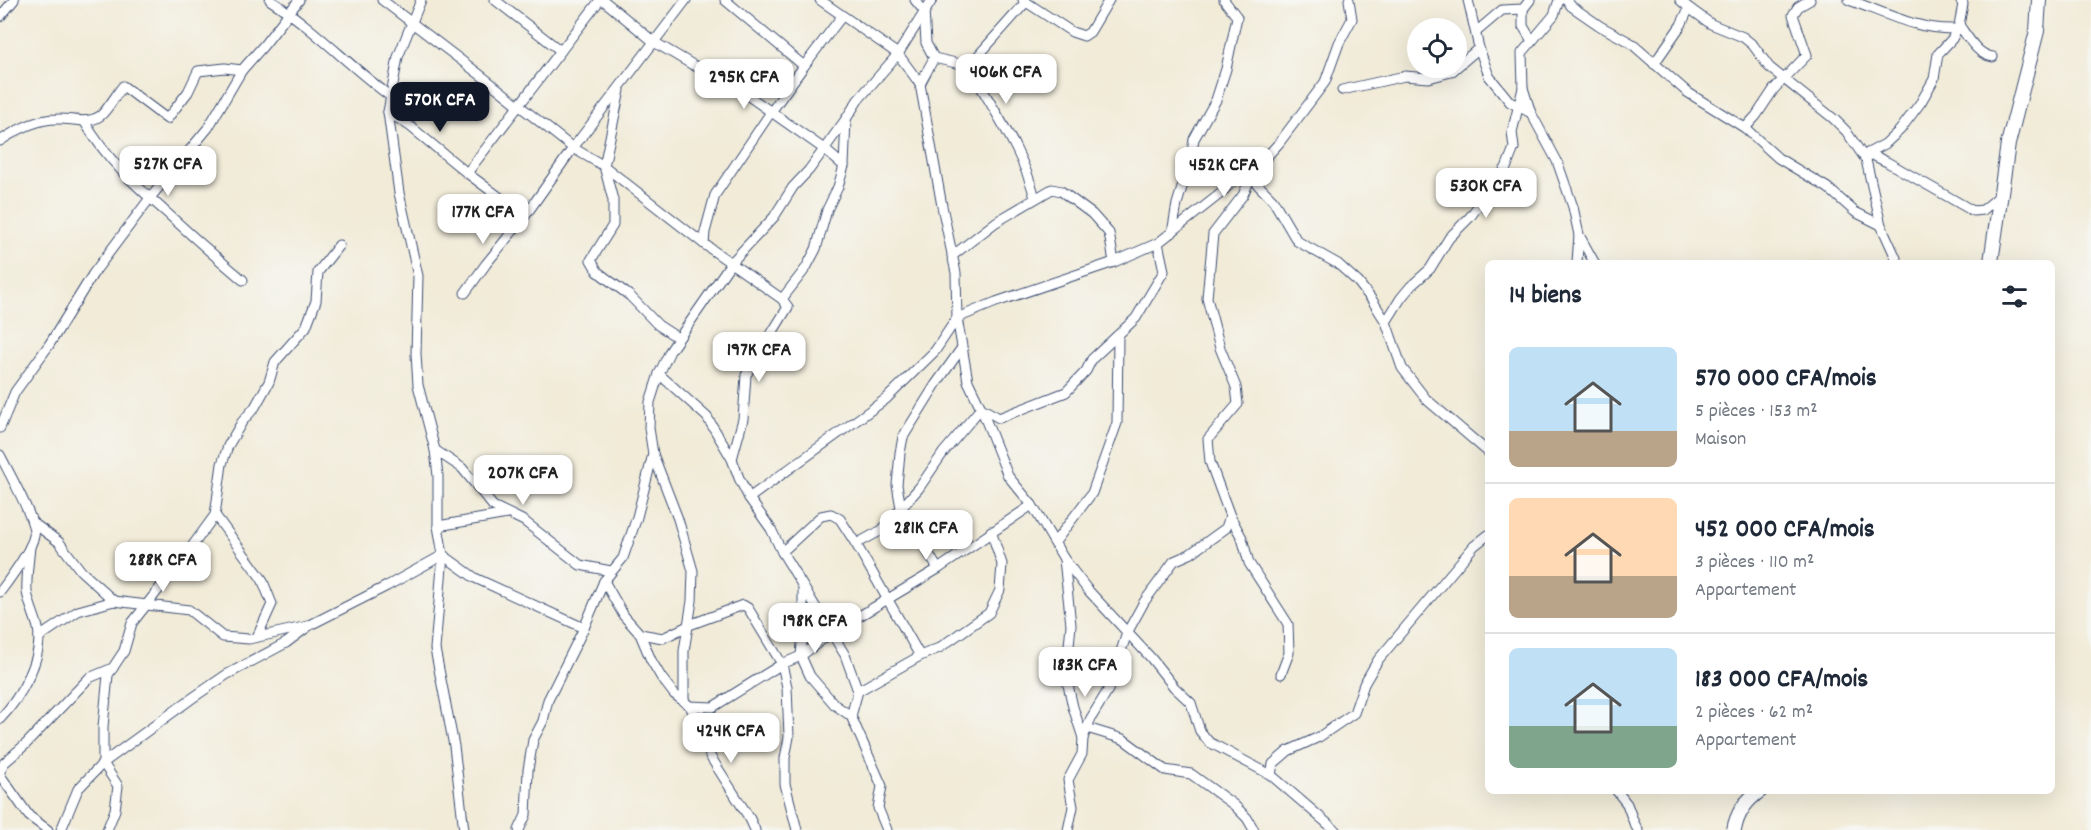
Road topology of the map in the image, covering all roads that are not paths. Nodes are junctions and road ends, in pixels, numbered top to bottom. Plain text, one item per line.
1 (14, 0) edge
2 (270, 0) edge
3 (299, 0) edge
4 (382, 0) edge
5 (421, 0) edge
6 (495, 0) edge
7 (601, 0) edge
8 (686, 0) edge
9 (724, 0) edge
10 (820, 0) edge
11 (915, 0) edge
12 (932, 0) edge
13 (1109, 0) edge
14 (1224, 0) edge
15 (1349, 0) edge
16 (1468, 0) edge
17 (1530, 0) edge
18 (1559, 0) edge
19 (1567, 0) edge
20 (1680, 0) edge
21 (1810, 0) edge
22 (1849, 0) edge
23 (2039, 0) edge
24 (1025, 1) edge
25 (1964, 1) edge
26 (1523, 9) junction
27 (1689, 9) junction
28 (924, 11) junction
29 (1, 13) edge
30 (290, 13) junction
31 (842, 16) junction
32 (412, 22) junction
33 (1957, 27) junction
34 (1476, 32) junction
35 (1532, 41) junction
36 (654, 42) junction
37 (1479, 48) junction
38 (561, 51) junction
39 (898, 54) junction
40 (1993, 57) dead end
41 (934, 58) junction
42 (1654, 64) junction
43 (804, 66) junction
44 (969, 66) junction
45 (242, 70) junction
46 (1784, 80) junction
47 (622, 84) junction
48 (920, 84) junction
49 (1523, 88) junction
50 (1342, 90) dead end
51 (390, 96) junction
52 (520, 105) junction
53 (1519, 106) junction
54 (771, 111) junction
55 (388, 112) junction
56 (1532, 113) junction
57 (846, 119) junction
58 (84, 121) junction
59 (1745, 128) junction
60 (0, 141) edge
61 (573, 148) junction
62 (824, 149) junction
63 (1867, 157) junction
64 (604, 166) junction
65 (844, 166) junction
66 (1252, 172) junction
67 (467, 173) junction
68 (2001, 195) junction
69 (150, 198) junction
70 (1035, 198) junction
71 (525, 216) junction
72 (1881, 225) junction
73 (1172, 232) junction
74 (1579, 235) junction
75 (1158, 243) junction
76 (704, 244) junction
77 (339, 245) dead end
78 (952, 256) junction
79 (1577, 260) edge
80 (1593, 260) edge
81 (1897, 260) edge
82 (1991, 260) edge
83 (1114, 262) junction
84 (731, 263) junction
85 (243, 280) dead end
86 (465, 292) dead end
87 (782, 299) junction
88 (957, 318) junction
89 (1386, 322) junction
90 (1118, 336) junction
91 (678, 338) junction
92 (961, 349) junction
93 (659, 374) junction
94 (981, 408) junction
95 (0, 428) edge
96 (1485, 449) edge
97 (435, 450) junction
98 (653, 454) junction
99 (0, 456) edge
100 (732, 459) junction
101 (748, 498) junction
102 (1032, 505) junction
103 (901, 508) junction
104 (507, 514) junction
105 (215, 515) junction
106 (1230, 516) junction
107 (32, 522) junction
108 (438, 526) junction
109 (992, 531) junction
110 (1485, 537) edge
111 (1055, 542) junction
112 (856, 544) junction
113 (30, 546) junction
114 (782, 552) junction
115 (443, 555) junction
116 (1064, 559) junction
117 (938, 569) junction
118 (611, 571) junction
119 (604, 581) junction
120 (803, 585) junction
121 (0, 592) edge
122 (888, 600) junction
123 (114, 601) junction
124 (147, 605) junction
125 (310, 625) junction
126 (689, 625) junction
127 (584, 628) junction
128 (831, 633) junction
129 (1127, 633) junction
130 (640, 634) junction
131 (39, 637) junction
132 (258, 637) junction
133 (801, 656) junction
134 (920, 656) junction
135 (782, 664) junction
136 (113, 668) junction
137 (1281, 674) dead end
138 (858, 692) junction
139 (687, 704) junction
140 (851, 716) junction
141 (0, 719) edge
142 (1087, 728) junction
143 (1083, 738) junction
144 (103, 763) junction
145 (0, 774) edge
146 (1271, 775) junction
147 (1619, 794) edge
148 (1755, 794) edge
149 (48, 830) edge
150 (61, 830) edge
151 (107, 830) edge
152 (464, 830) edge
153 (519, 830) edge
154 (754, 830) edge
155 (797, 830) edge
156 (887, 830) edge
157 (1068, 830) edge
158 (1254, 830) edge
159 (1335, 830) edge
160 (1638, 830) edge
161 (1734, 830) edge

1 - 29 street
2 - 30 street
3 - 30 street
4 - 32 street
5 - 32 street
6 - 38 street
7 - 36 street
7 - 38 street
8 - 36 street
9 - 43 street
10 - 31 street
11 - 28 street
12 - 28 street
13 - 24 street
14 - 73 street
15 - 66 street
16 - 34 street
17 - 26 street
18 - 35 street
19 - 42 street
20 - 27 street
21 - 46 street
22 - 33 street
23 - 68 main road
24 - 44 street
25 - 33 street
26 - 34 street
26 - 35 street
27 - 42 street
27 - 46 street
28 - 39 street
28 - 41 street
30 - 45 street
30 - 51 street
31 - 39 street
31 - 43 street
32 - 51 street
32 - 52 street
33 - 40 street
33 - 63 street
34 - 37 street
35 - 49 street
36 - 47 street
36 - 54 street
37 - 50 street
37 - 53 street
38 - 52 street
39 - 48 street
39 - 57 street
41 - 44 street
41 - 48 street
42 - 59 street
43 - 54 street
44 - 70 street
45 - 58 street
45 - 69 street
46 - 59 street
46 - 63 street
47 - 61 street
47 - 64 street
48 - 78 street
49 - 53 street
49 - 56 street
51 - 55 street
52 - 61 street
52 - 67 street
53 - 56 street
53 - 89 street
54 - 62 street
54 - 76 street
55 - 67 street
55 - 97 street
56 - 74 street
57 - 62 street
57 - 65 street
58 - 60 street
58 - 69 street
59 - 72 street
61 - 64 street
61 - 71 street
62 - 65 street
62 - 84 street
63 - 68 street
63 - 72 street
64 - 76 street
64 - 91 street
65 - 87 street
66 - 73 street
66 - 89 street
66 - 106 street
67 - 71 street
68 - 82 main road
69 - 85 street
69 - 95 street
70 - 78 street
70 - 83 street
71 - 86 street
72 - 81 street
73 - 75 street
74 - 79 street
74 - 80 street
75 - 83 street
75 - 90 street
76 - 84 street
77 - 105 street
78 - 88 street
83 - 88 street
84 - 87 street
84 - 91 street
87 - 100 street
88 - 92 street
88 - 101 street
89 - 96 street
90 - 94 street
90 - 111 street
91 - 93 street
92 - 94 street
92 - 103 street
93 - 98 street
93 - 100 street
94 - 102 street
94 - 103 street
97 - 104 street
97 - 108 street
98 - 118 street
98 - 126 street
99 - 107 street
100 - 101 street
101 - 114 street
102 - 109 street
102 - 111 street
103 - 112 street
103 - 117 street
104 - 108 street
104 - 118 street
105 - 124 street
105 - 132 street
106 - 129 street
106 - 137 street
107 - 113 street
107 - 123 street
108 - 115 street
109 - 117 street
109 - 134 street
110 - 146 street
111 - 116 street
112 - 114 street
112 - 122 street
113 - 121 street
113 - 131 street
114 - 120 street
115 - 125 street
115 - 127 street
115 - 152 street
116 - 129 street
116 - 143 street
117 - 122 street
118 - 119 street
119 - 127 street
119 - 130 street
120 - 128 street
120 - 133 street
122 - 128 street
122 - 134 street
123 - 124 street
123 - 131 street
124 - 132 street
124 - 136 street
125 - 132 street
125 - 144 street
126 - 130 street
126 - 135 street
126 - 139 street
127 - 153 street
128 - 133 street
128 - 138 street
129 - 142 street
129 - 146 street
130 - 139 street
131 - 141 street
133 - 135 street
133 - 140 street
134 - 138 street
135 - 139 street
135 - 155 street
136 - 144 street
136 - 145 street
138 - 140 street
139 - 154 street
140 - 156 street
142 - 143 street
142 - 158 street
143 - 157 street
144 - 150 street
144 - 151 street
145 - 149 street
146 - 159 street
147 - 160 street
148 - 161 main road

